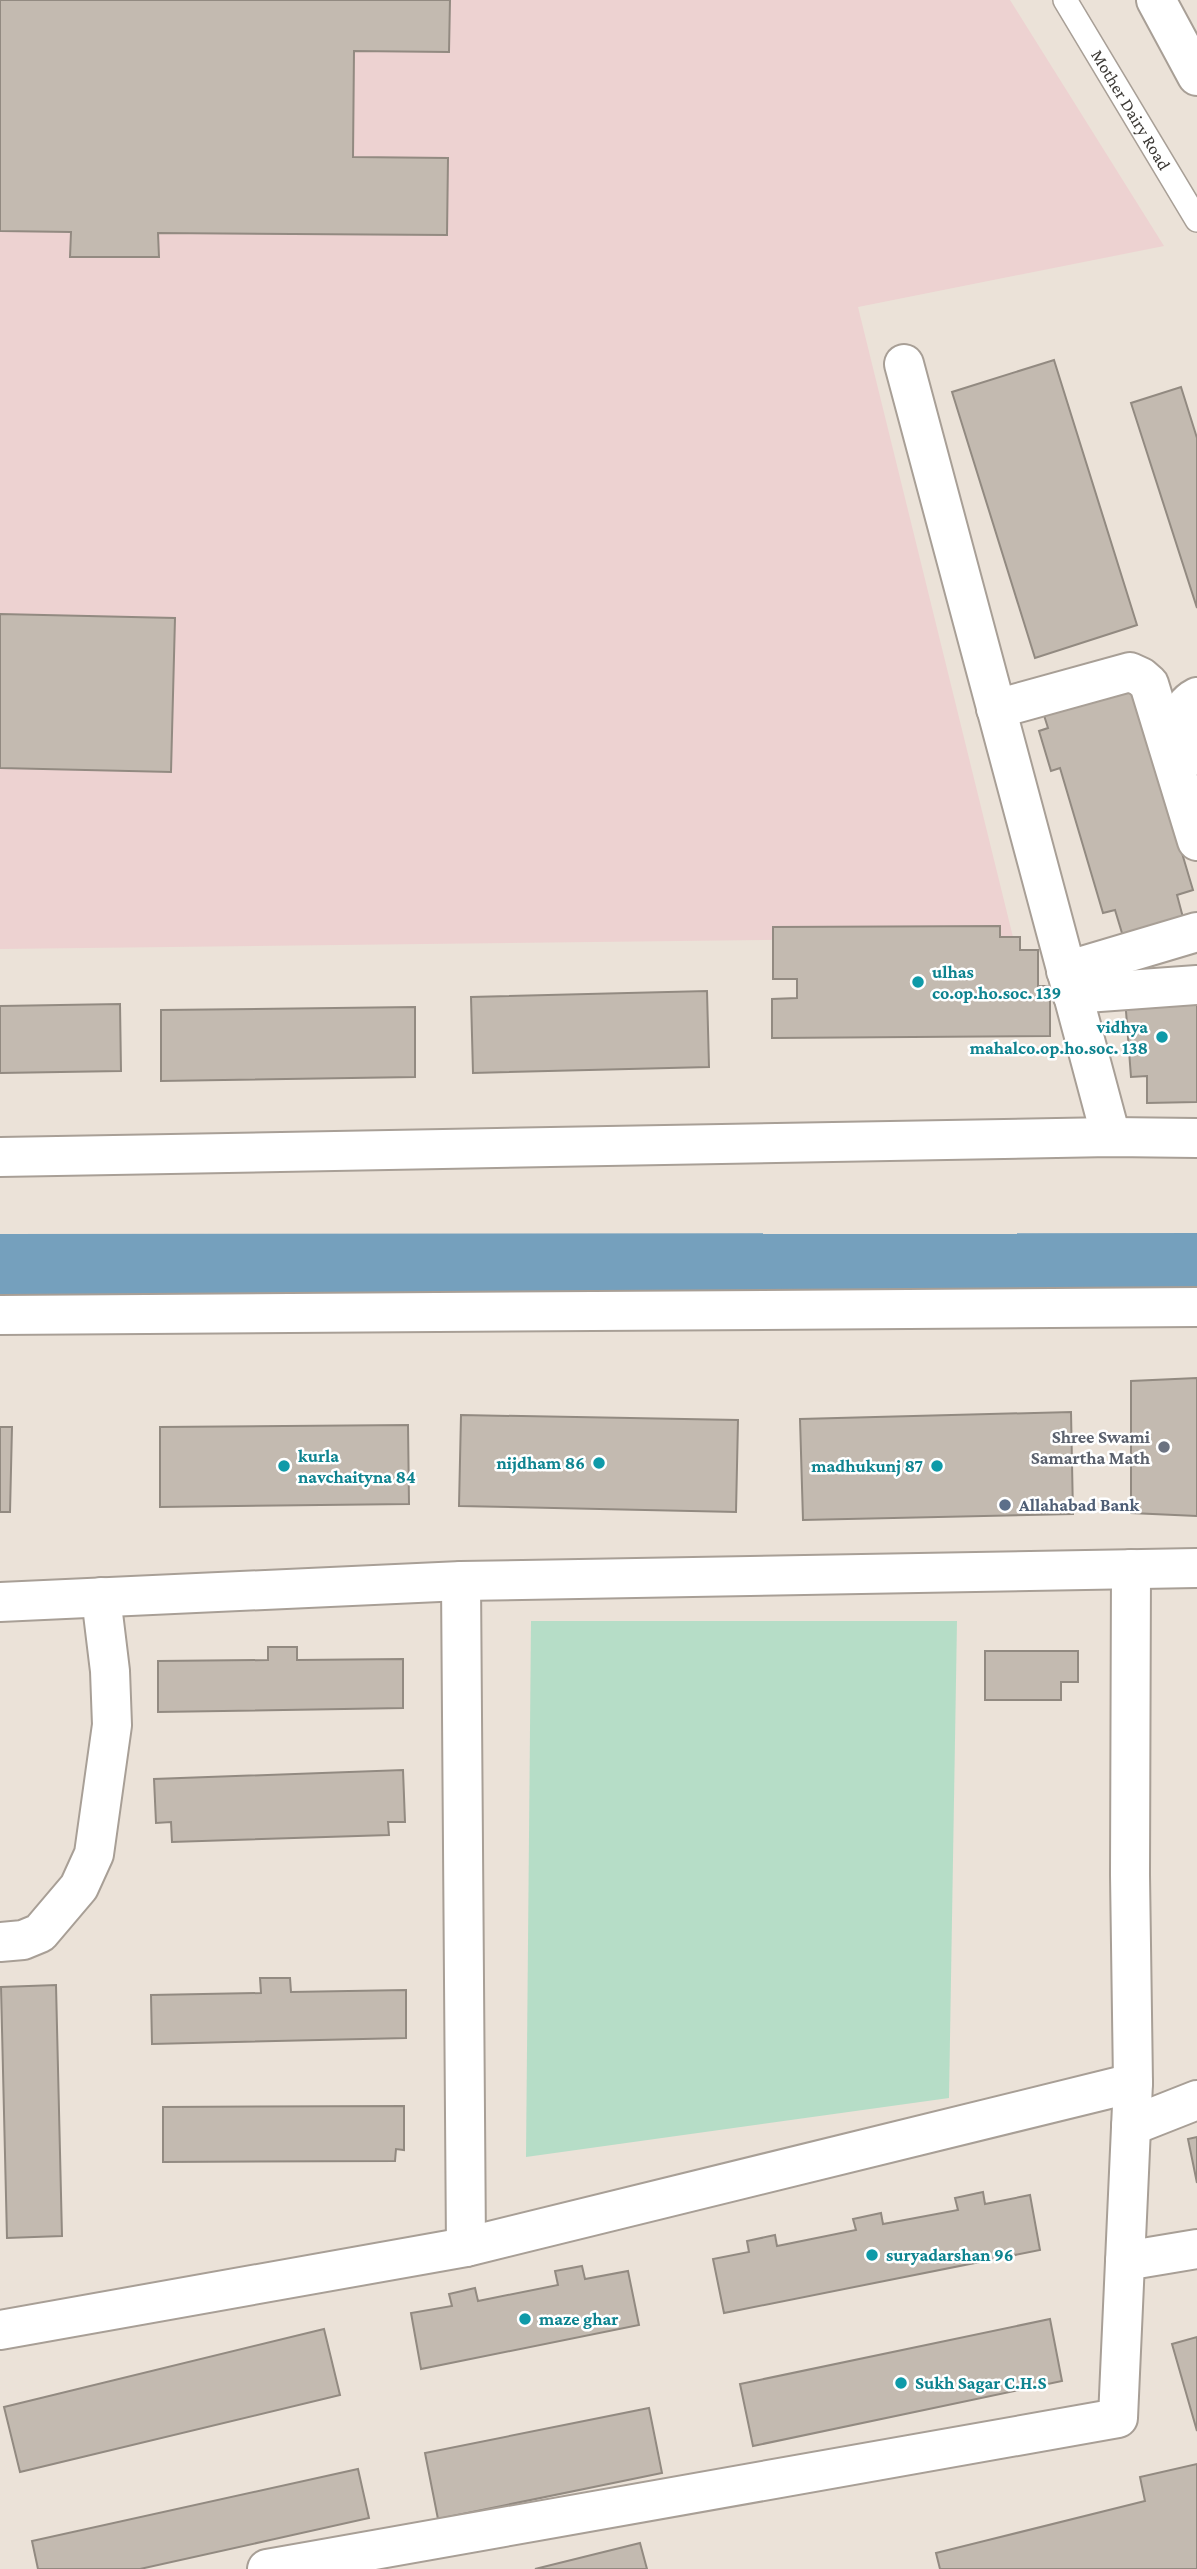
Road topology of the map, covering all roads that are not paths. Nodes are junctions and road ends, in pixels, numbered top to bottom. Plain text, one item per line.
1 (1065, 0) edge
2 (1156, 0) edge
3 (1197, 76) edge
4 (1197, 220) edge
5 (904, 364) dead end
6 (1197, 697) edge
7 (996, 709) junction
8 (1197, 769) edge
9 (1197, 841) edge
10 (1197, 932) edge
11 (1069, 982) junction
12 (1197, 985) edge
13 (1111, 1137) junction
14 (1197, 1139) edge
15 (0, 1157) edge
16 (1197, 1307) edge
17 (0, 1315) edge
18 (1197, 1568) edge
19 (1131, 1569) junction
20 (461, 1581) junction
21 (101, 1597) junction
22 (0, 1602) edge
23 (0, 1942) edge
24 (1133, 2083) junction
25 (1197, 2100) edge
26 (1131, 2126) junction
27 (466, 2248) junction
28 (1197, 2249) edge
29 (1125, 2261) junction
30 (0, 2330) edge
31 (267, 2569) edge

1 - 4 lane, Mother Dairy Road
2 - 3 street
5 - 7 street
6 - 8 street
7 - 9 street
7 - 11 street
10 - 11 street
11 - 12 street
11 - 13 street
13 - 14 street
13 - 15 street
16 - 17 street
18 - 19 street
19 - 20 street
19 - 24 street
20 - 21 street
20 - 27 street
21 - 22 street
21 - 23 street
24 - 26 street
24 - 27 street
25 - 26 street
26 - 29 street
27 - 30 street
28 - 29 street
29 - 31 street

